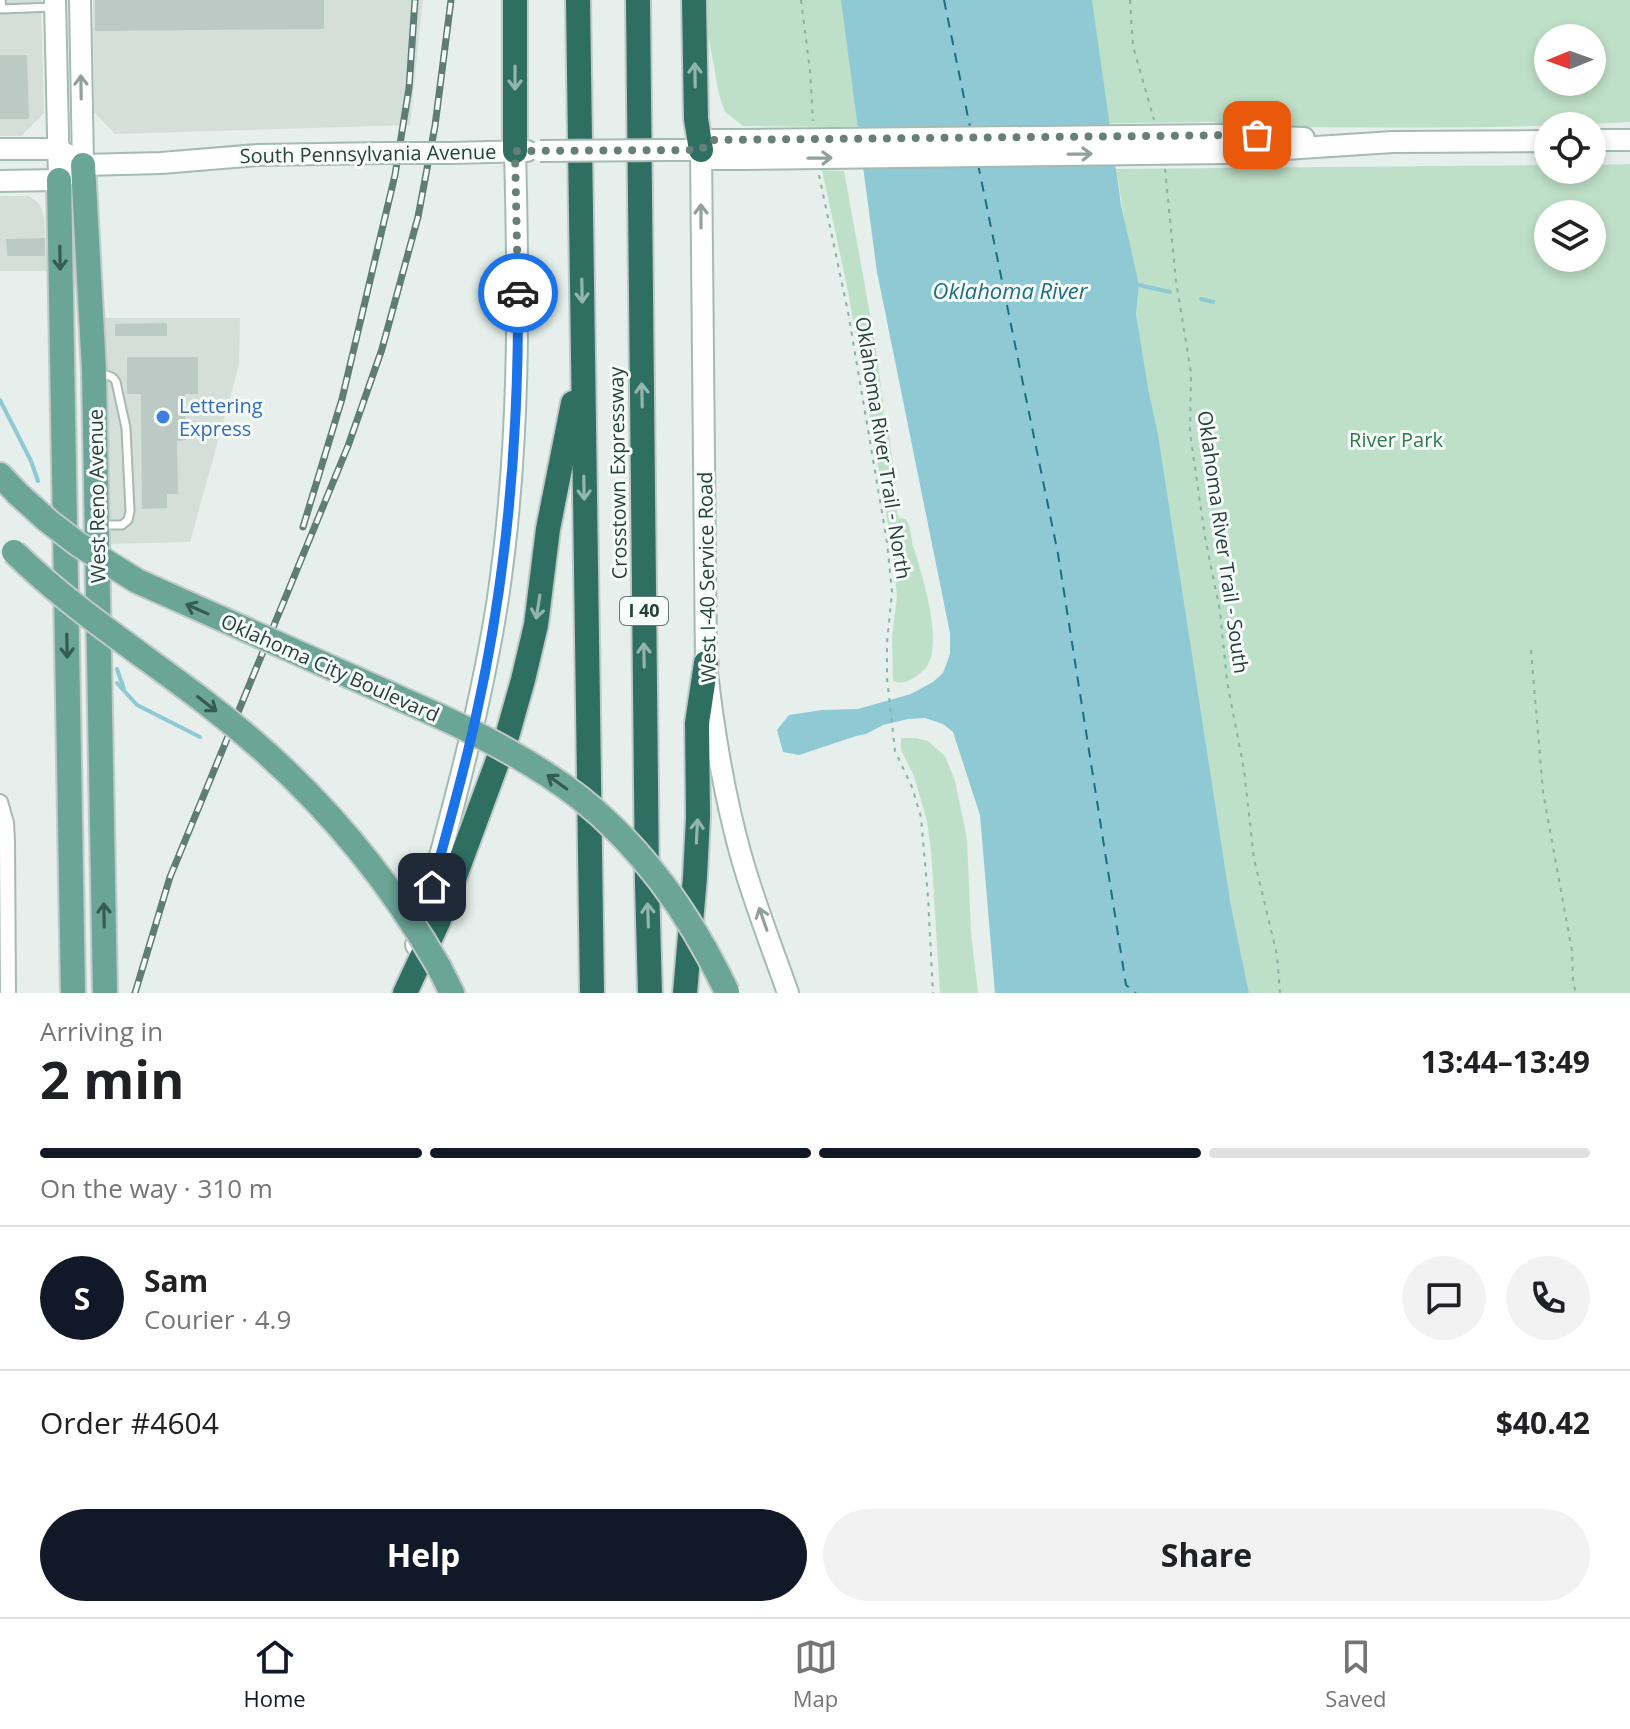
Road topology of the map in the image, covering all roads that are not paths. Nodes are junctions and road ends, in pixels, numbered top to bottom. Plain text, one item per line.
1 (80, 0) edge
2 (515, 0) edge
3 (578, 0) edge
4 (638, 0) edge
5 (694, 0) edge
6 (55, 4) edge
7 (1, 6) edge
8 (1606, 140) edge
9 (1630, 140) edge
10 (1534, 141) edge
11 (0, 149) edge
12 (58, 149) junction
13 (701, 150) junction
14 (515, 151) junction
15 (83, 165) junction
16 (59, 180) junction
17 (0, 181) edge
18 (583, 354) junction
19 (94, 376) junction
20 (0, 475) edge
21 (97, 483) junction
22 (64, 484) junction
23 (97, 525) junction
24 (7, 546) edge
25 (706, 663) junction
26 (0, 802) edge
27 (8, 993) edge
28 (73, 993) edge
29 (105, 993) edge
30 (404, 993) edge
31 (452, 993) edge
32 (592, 993) edge
33 (650, 993) edge
34 (685, 993) edge
35 (728, 993) edge
36 (788, 993) edge

15 -> 1 main road, West Reno Avenue
2 -> 14 highway
3 -> 18 highway, Crosstown Expressway
33 -> 4 highway, Crosstown Expressway / I 40
13 -> 5 highway
6 - 7 lane
6 - 12 main road, West Reno Avenue
8 - 9 main road
10 - 13 main road, South Pennsylvania Avenue, bridge
11 - 12 main road
12 - 15 main road
12 - 16 main road, West Reno Avenue
13 - 14 main road, South Pennsylvania Avenue, bridge
25 -> 13 main road, West I-40 Service Road
14 - 15 main road, South Pennsylvania Avenue, bridge
14 - 30 main road
15 - 16 main road
15 - 19 main road, West Reno Avenue
16 - 17 main road
16 -> 22 main road, West Reno Avenue
18 -> 30 highway
18 -> 32 highway, Crosstown Expressway
19 - 21 main road, West Reno Avenue
19 - 23 lane
35 -> 20 main road, Oklahoma City Boulevard, bridge
21 - 22 main road
21 - 23 main road, West Reno Avenue
22 -> 28 main road, West Reno Avenue
29 -> 23 main road, West Reno Avenue
24 -> 31 main road, bridge
34 -> 25 highway
36 -> 25 main road, West I-40 Service Road
26 - 27 street

